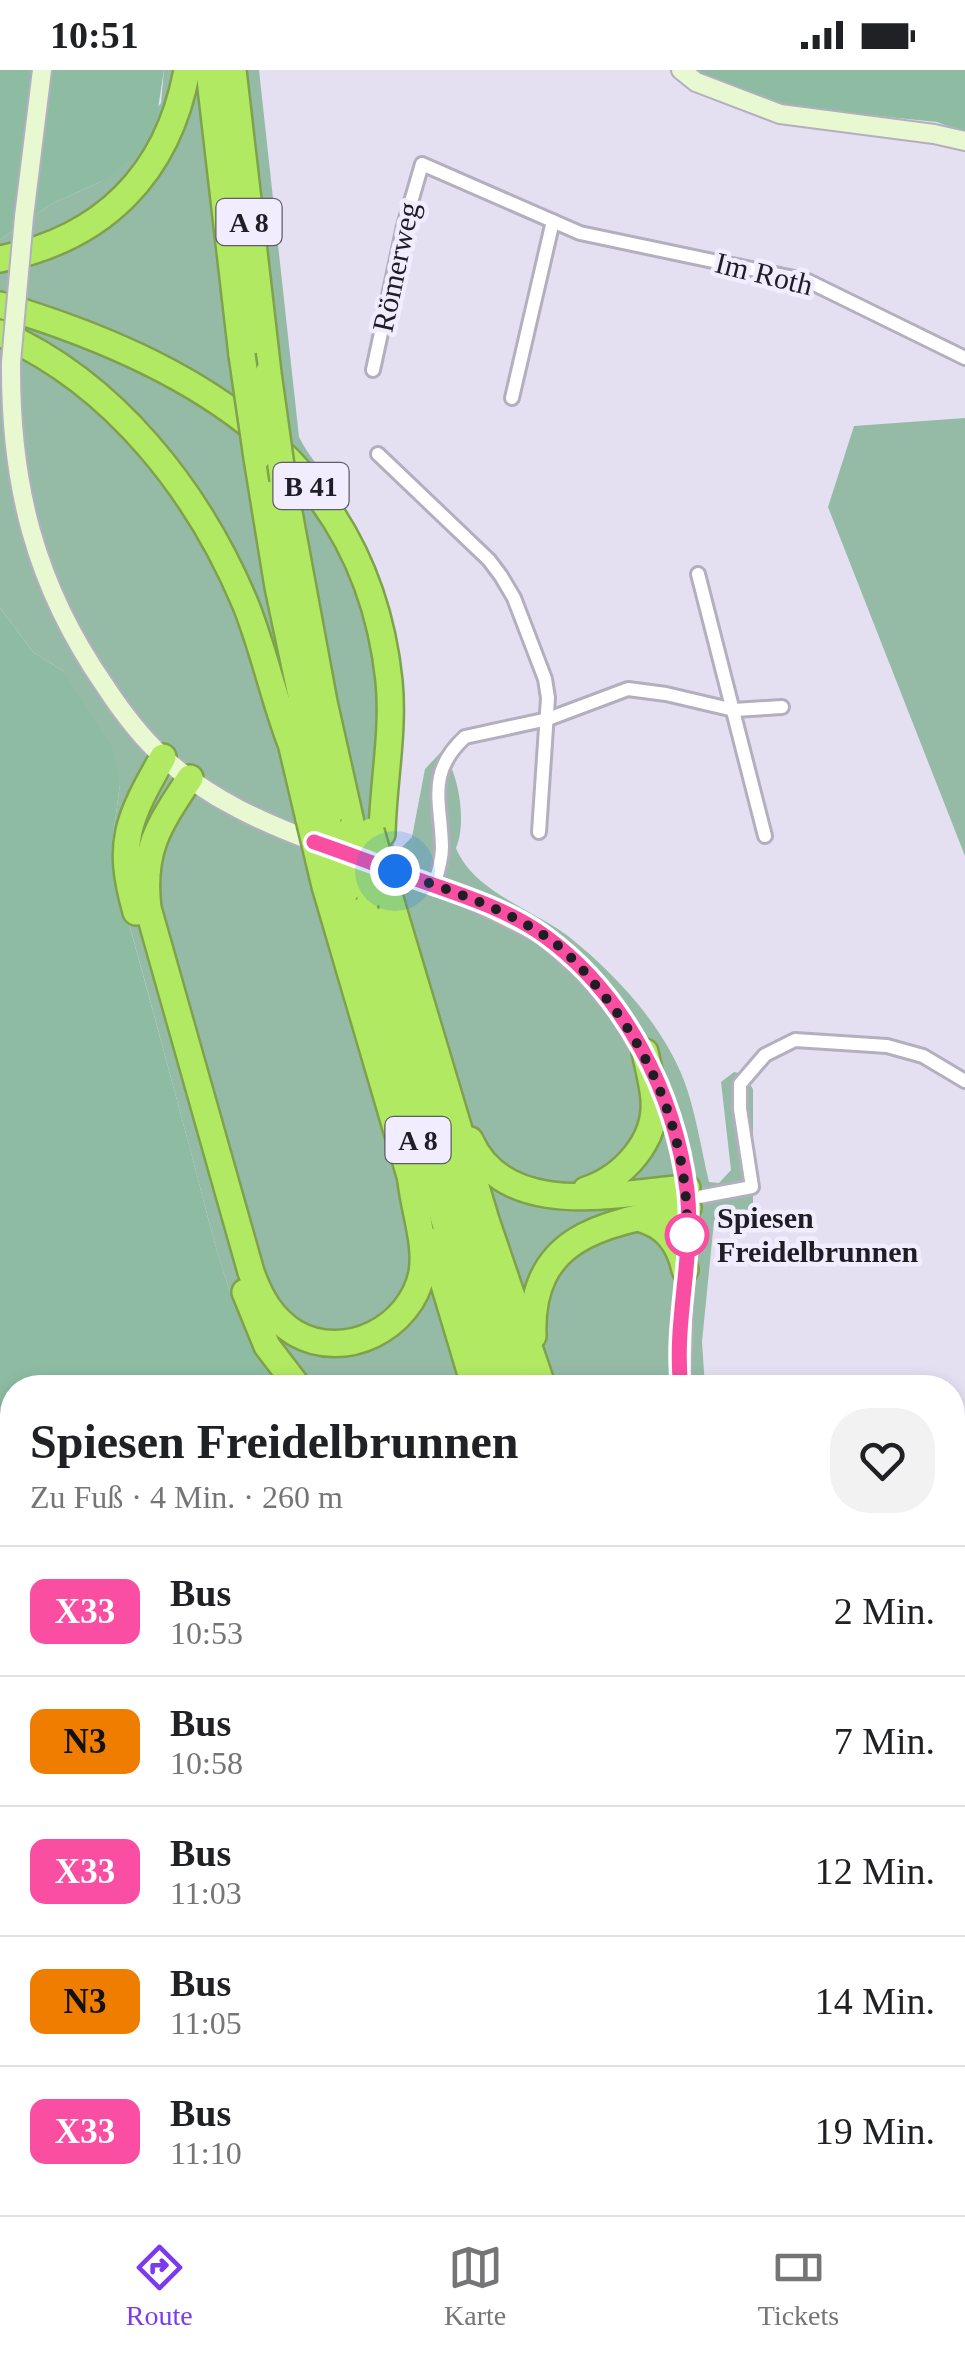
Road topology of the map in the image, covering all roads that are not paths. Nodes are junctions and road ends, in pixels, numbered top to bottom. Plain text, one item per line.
1 (42, 70) edge
2 (187, 70) edge
3 (209, 70) edge
4 (233, 70) edge
5 (682, 70) edge
6 (965, 141) edge
7 (422, 164) joint
8 (553, 221) junction
9 (0, 259) edge
10 (0, 305) edge
11 (0, 333) edge
12 (965, 358) edge
13 (373, 370) dead end
14 (512, 398) dead end
15 (378, 454) dead end
16 (263, 503) junction
17 (698, 574) dead end
18 (782, 706) dead end
19 (734, 710) junction
20 (548, 719) junction
21 (290, 740) junction
22 (163, 757) junction
23 (190, 778) junction
24 (348, 826) junction
25 (539, 832) dead end
26 (765, 836) dead end
27 (434, 886) junction
28 (358, 895) junction
29 (645, 1052) junction
30 (444, 1076) junction
31 (965, 1081) edge
32 (411, 1181) junction
33 (571, 1196) junction
34 (688, 1198) junction
35 (638, 1218) junction
36 (685, 1270) junction
37 (534, 1361) junction
38 (290, 1375) edge
39 (471, 1375) edge
40 (492, 1375) edge
41 (517, 1375) edge
42 (538, 1375) edge
43 (681, 1375) edge

1 - 22 street, bridge
2 - 9 highway
3 - 16 highway, A 8, bridge
4 - 24 highway, A 8, bridge
5 - 6 street
7 - 8 street, Im Roth
7 - 13 street, Römerweg
8 - 12 street, Im Roth
8 - 14 street
10 - 24 highway, B 41
11 - 21 highway
15 - 20 street
16 - 21 highway
16 - 24 highway, A 8
17 - 19 street
18 - 19 street
19 - 20 street
19 - 26 street
20 - 25 street
20 - 27 street
21 - 24 highway
22 - 23 street
22 - 38 highway
23 - 27 street
23 - 32 highway
24 - 28 highway, A 8, bridge
24 - 28 highway, bridge
27 - 29 street
28 - 30 highway
28 - 32 highway
28 - 40 highway, A 8
28 - 41 highway, A 8
29 - 33 highway
29 - 34 street
30 - 33 highway
30 - 37 highway
31 - 34 street
32 - 39 highway
33 - 34 highway
34 - 35 highway
34 - 36 street
35 - 36 highway
35 - 37 highway
36 - 43 street
37 - 42 highway

